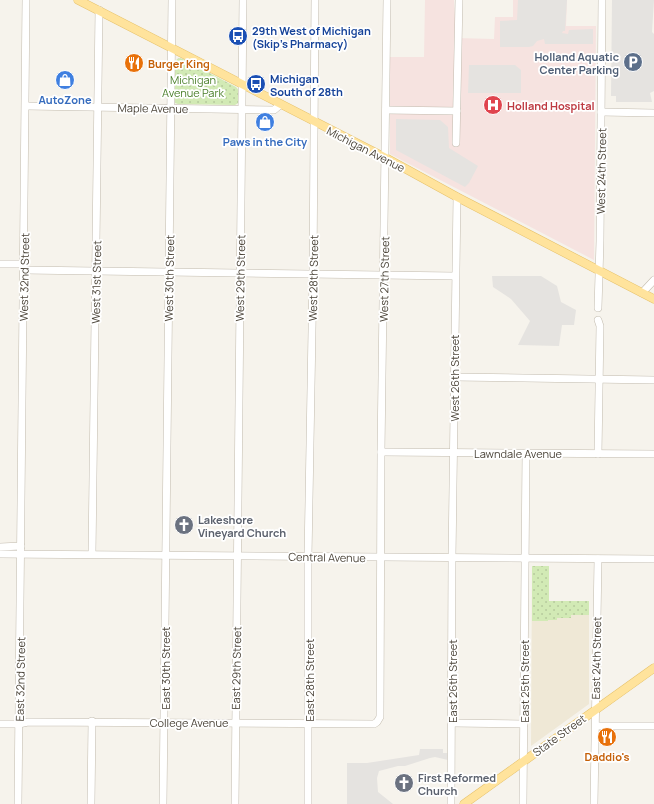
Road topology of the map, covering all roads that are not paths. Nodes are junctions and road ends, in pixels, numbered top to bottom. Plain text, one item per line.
1 (26, 0) edge
2 (78, 0) edge
3 (172, 0) edge
4 (243, 0) edge
5 (315, 0) edge
6 (388, 0) edge
7 (459, 0) edge
8 (602, 0) edge
9 (99, 10) junction
10 (172, 49) junction
11 (242, 84) junction
12 (280, 105) junction
13 (26, 106) junction
14 (98, 108) junction
15 (170, 109) junction
16 (242, 109) junction
17 (386, 110) junction
18 (457, 111) junction
19 (601, 112) junction
20 (654, 113) edge
21 (314, 122) junction
22 (456, 143) dead end
23 (386, 158) junction
24 (457, 197) junction
25 (0, 264) edge
26 (24, 267) junction
27 (600, 271) junction
28 (96, 272) junction
29 (169, 272) junction
30 (240, 274) junction
31 (313, 274) junction
32 (384, 275) junction
33 (455, 276) junction
34 (654, 280) edge
35 (642, 293) junction
36 (654, 299) edge
37 (598, 308) dead end
38 (598, 320) dead end
39 (454, 378) junction
40 (599, 380) junction
41 (654, 380) edge
42 (381, 452) junction
43 (454, 453) junction
44 (526, 453) junction
45 (598, 454) junction
46 (654, 454) edge
47 (21, 546) junction
48 (0, 547) edge
49 (0, 554) edge
50 (21, 554) junction
51 (92, 554) junction
52 (165, 556) junction
53 (238, 556) junction
54 (308, 557) junction
55 (380, 558) junction
56 (452, 558) junction
57 (525, 559) junction
58 (598, 559) junction
59 (654, 559) edge
60 (654, 668) edge
61 (596, 708) junction
62 (92, 721) junction
63 (164, 722) junction
64 (236, 722) junction
65 (378, 722) joint
66 (309, 723) junction
67 (452, 723) junction
68 (0, 724) edge
69 (19, 724) junction
70 (524, 724) junction
71 (596, 726) junction
72 (654, 726) edge
73 (523, 761) junction
74 (18, 804) edge
75 (91, 804) edge
76 (163, 804) edge
77 (235, 804) edge
78 (308, 804) edge
79 (451, 804) edge
80 (464, 804) edge
81 (523, 804) edge
82 (594, 804) edge

1 - 13 street, West 32nd Street
2 - 9 main road, Michigan Avenue
3 - 10 street, West 30th Street
4 - 11 street, West 29th Street
5 - 21 street, West 28th Street
6 - 17 street, West 27th Street
7 - 18 street
8 - 19 street, West 24th Street
9 - 10 main road, Michigan Avenue
9 - 14 street, West 31st Street
10 - 11 main road, Michigan Avenue
10 - 15 street, West 30th Street
11 - 12 main road, Michigan Avenue
11 - 16 street, West 29th Street
12 - 16 street, Maple Avenue
12 - 21 main road, Michigan Avenue
13 - 14 street, Maple Avenue
13 - 26 street, West 32nd Street
14 - 15 street, Maple Avenue
14 - 28 street, West 31st Street
15 - 16 street, Maple Avenue
15 - 29 street, West 30th Street
16 - 30 street, West 29th Street
17 - 18 street
17 - 23 street, West 27th Street
18 - 22 street
19 - 20 street
19 - 27 street, West 24th Street
21 - 23 main road, Michigan Avenue
21 - 31 street, West 28th Street
23 - 24 main road, Michigan Avenue
23 - 32 street, West 27th Street
24 - 27 main road, Michigan Avenue
24 - 33 street, West 26th Street
25 - 26 street
26 - 28 street
26 - 47 street, West 32nd Street
27 - 35 main road, Michigan Avenue
27 - 37 street, West 24th Street
28 - 29 street
28 - 51 street, West 31st Street
29 - 30 street
29 - 52 street, West 30th Street
30 - 31 street
30 - 53 street, West 29th Street
31 - 32 street
31 - 54 street, West 28th Street
32 - 33 street
32 - 42 street, West 27th Street
33 - 39 street, West 26th Street
34 - 35 street
35 - 36 main road, Michigan Avenue
38 - 40 street
39 - 40 street
39 - 43 street, West 26th Street
40 - 41 street
40 - 45 street
42 - 43 street, Lawndale Avenue
42 - 55 street, West 27th Street
43 - 44 street, Lawndale Avenue
43 - 56 street, West 26th Street
44 - 45 street, Lawndale Avenue
44 - 57 street, East 25th Street
45 - 46 street, Lawndale Avenue
47 - 48 street
47 - 50 street, West 32nd Street
49 - 50 street, Central Avenue
50 - 51 street, Central Avenue
50 - 69 street, East 32nd Street
51 - 52 street, Central Avenue
52 - 53 street, Central Avenue
52 - 63 street, East 30th Street
53 - 54 street, Central Avenue
53 - 64 street, East 29th Street
54 - 55 street, Central Avenue
54 - 66 street, East 28th Street
55 - 56 street, Central Avenue
55 - 65 street, West 27th Street
56 - 57 street, Central Avenue
56 - 67 street, East 26th Street
57 - 58 street, Central Avenue
57 - 70 street, East 25th Street
58 - 59 street, Central Avenue
58 - 61 street, East 24th Street
60 - 61 main road, State Street
61 - 71 street, East 24th Street
61 - 73 main road, State Street
62 - 63 street, College Avenue
62 - 69 street, College Avenue
62 - 75 street
63 - 64 street, College Avenue
63 - 76 street, East 30th Street
64 - 66 street, College Avenue
64 - 77 street, East 29th Street
65 - 66 street, College Avenue
66 - 78 street, East 28th Street
67 - 70 street
67 - 79 street, East 26th Street
68 - 69 street, College Avenue
69 - 74 street, East 32nd Street
70 - 73 street, East 25th Street
71 - 72 street
71 - 82 street, East 24th Street
73 - 80 main road, State Street
73 - 81 street, East 25th Street

